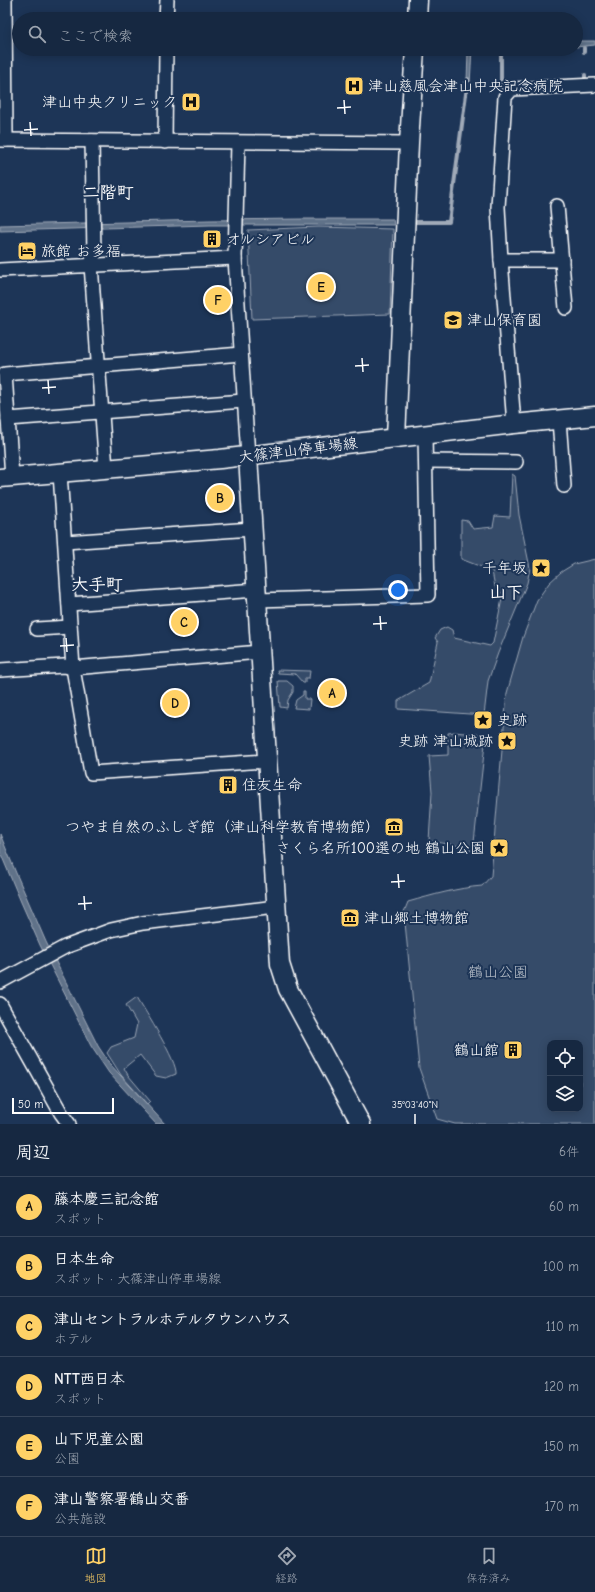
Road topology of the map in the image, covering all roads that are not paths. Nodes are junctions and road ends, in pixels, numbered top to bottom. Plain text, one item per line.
1 (6, 0) edge
2 (167, 0) edge
3 (418, 0) edge
4 (166, 12) edge
5 (417, 12) edge
6 (166, 56) edge
7 (415, 56) edge
8 (595, 85) edge
9 (3, 140) edge
10 (92, 141) junction
11 (165, 142) junction
12 (238, 143) junction
13 (409, 143) junction
14 (557, 206) dead end
15 (236, 258) junction
16 (500, 260) junction
17 (562, 260) junction
18 (91, 265) junction
19 (0, 270) edge
20 (566, 308) dead end
21 (242, 354) junction
22 (98, 367) junction
23 (244, 401) junction
24 (102, 412) junction
25 (595, 416) edge
26 (8, 419) junction
27 (559, 420) junction
28 (514, 424) junction
29 (425, 435) junction
30 (396, 438) junction
31 (248, 456) junction
32 (426, 461) junction
33 (516, 462) dead end
34 (106, 469) junction
35 (60, 473) junction
36 (6, 477) edge
37 (564, 486) dead end
38 (252, 529) junction
39 (65, 542) junction
40 (256, 595) junction
41 (69, 604) junction
42 (70, 627) junction
43 (37, 629) dead end
44 (260, 652) junction
45 (73, 668) junction
46 (0, 670) edge
47 (266, 761) junction
48 (276, 907) junction
49 (0, 982) edge
50 (0, 1004) edge
51 (69, 1124) edge
52 (361, 1124) edge

1 - 9 street
2 - 4 street
3 - 5 street
6 - 11 street
7 - 13 street
8 - 16 street
9 - 10 street
10 - 11 street
10 - 18 street
11 - 12 street
12 - 13 street
12 - 15 street
13 - 30 street
14 - 17 street
15 - 18 street
15 - 21 street
16 - 17 street
16 - 28 street
17 - 20 street
18 - 19 street
18 - 22 street
21 - 22 street
21 - 23 street
22 - 24 street
22 - 26 street
23 - 24 street
23 - 31 street
24 - 26 street
24 - 34 street
25 - 27 street, 大篠津山停車場線
26 - 36 street
27 - 28 street, 大篠津山停車場線
27 - 37 street
28 - 29 street, 大篠津山停車場線
29 - 30 street, 大篠津山停車場線
29 - 32 street
30 - 31 street, 大篠津山停車場線
31 - 34 street, 大篠津山停車場線
31 - 38 street
32 - 33 street
32 - 40 street
34 - 35 street, 大篠津山停車場線
35 - 36 street, 大篠津山停車場線
35 - 39 street
38 - 39 street
38 - 40 street
39 - 41 street
40 - 41 street
40 - 44 street
41 - 42 street
42 - 43 street
42 - 45 street
44 - 45 street
44 - 47 street
45 - 46 street
45 - 47 street
47 - 48 street
48 - 49 street
48 - 52 street
50 - 51 street

